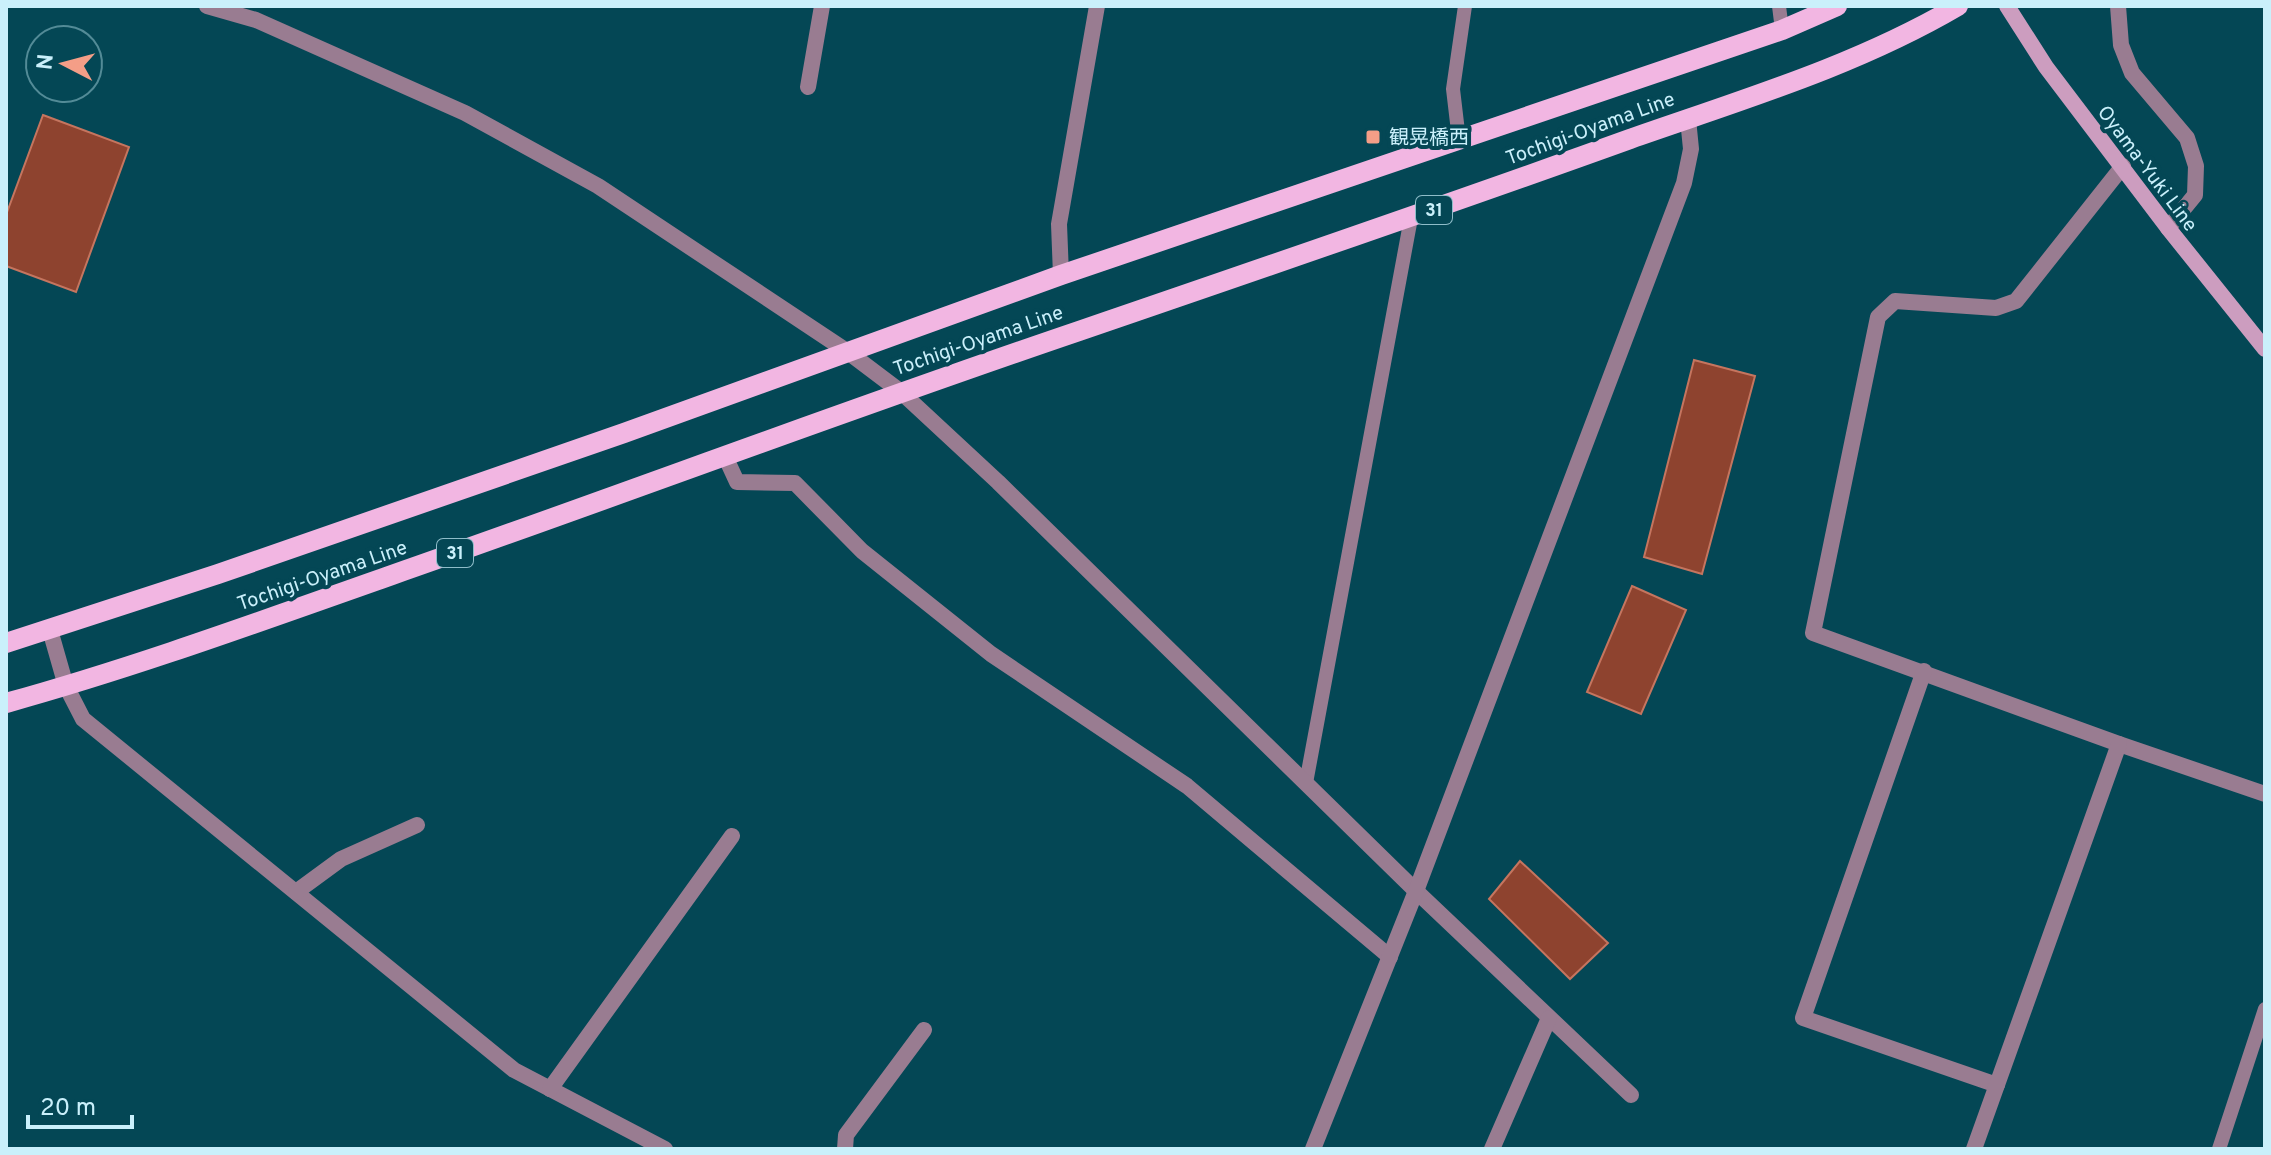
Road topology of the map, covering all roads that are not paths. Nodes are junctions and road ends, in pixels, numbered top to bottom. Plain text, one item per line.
1 (207, 6) edge
2 (822, 6) edge
3 (1097, 6) edge
4 (1465, 6) edge
5 (1779, 6) edge
6 (1837, 6) edge
7 (1958, 6) edge
8 (2007, 6) edge
9 (2118, 6) edge
10 (1782, 30) junction
11 (808, 87) dead end
12 (1688, 119) junction
13 (1459, 140) junction
14 (2123, 166) junction
15 (1411, 218) junction
16 (2168, 228) junction
17 (1061, 275) junction
18 (2265, 349) edge
19 (848, 352) junction
20 (901, 392) junction
21 (725, 456) junction
22 (50, 630) junction
23 (6, 643) edge
24 (1924, 671) junction
25 (66, 686) junction
26 (6, 703) edge
27 (2119, 744) junction
28 (1306, 783) junction
29 (2265, 794) edge
30 (417, 825) dead end
31 (732, 836) dead end
32 (1416, 891) junction
33 (296, 892) junction
34 (1390, 957) junction
35 (2265, 1009) edge
36 (1549, 1018) junction
37 (924, 1030) dead end
38 (1997, 1085) junction
39 (550, 1089) junction
40 (1631, 1095) dead end
41 (665, 1149) edge
42 (845, 1149) edge
43 (1313, 1149) edge
44 (1492, 1149) edge
45 (1974, 1149) edge
46 (2219, 1149) edge

1 - 19 street
2 - 11 street
3 - 17 street
4 - 13 lane
5 - 10 lane
6 - 10 main road, Tochigi-Oyama Line
7 - 12 main road, Tochigi-Oyama Line / 31
8 - 14 main road, Oyama-Yuki Line
9 - 16 street
10 - 13 main road, Tochigi-Oyama Line
12 - 15 main road, Tochigi-Oyama Line / 31
12 - 32 street
13 - 17 main road, Tochigi-Oyama Line
14 - 16 main road, Oyama-Yuki Line
14 - 24 street
15 - 20 main road, Tochigi-Oyama Line / 31
15 - 28 lane
16 - 18 main road, Oyama-Yuki Line
17 - 19 main road, Tochigi-Oyama Line
19 - 20 street
19 - 22 main road, Tochigi-Oyama Line
20 - 21 main road, Tochigi-Oyama Line / 31
20 - 28 street
21 - 25 main road, Tochigi-Oyama Line / 31
21 - 34 street
22 - 23 main road, Tochigi-Oyama Line
22 - 25 street
24 - 27 street
24 - 38 street
25 - 26 main road, Tochigi-Oyama Line / 31
25 - 33 street
27 - 29 street
27 - 38 street
28 - 32 street
30 - 33 street
31 - 39 street
32 - 34 street
32 - 36 street
33 - 39 street
34 - 43 street
35 - 46 lane
36 - 40 street
36 - 44 street
37 - 42 street
38 - 45 street
39 - 41 street

